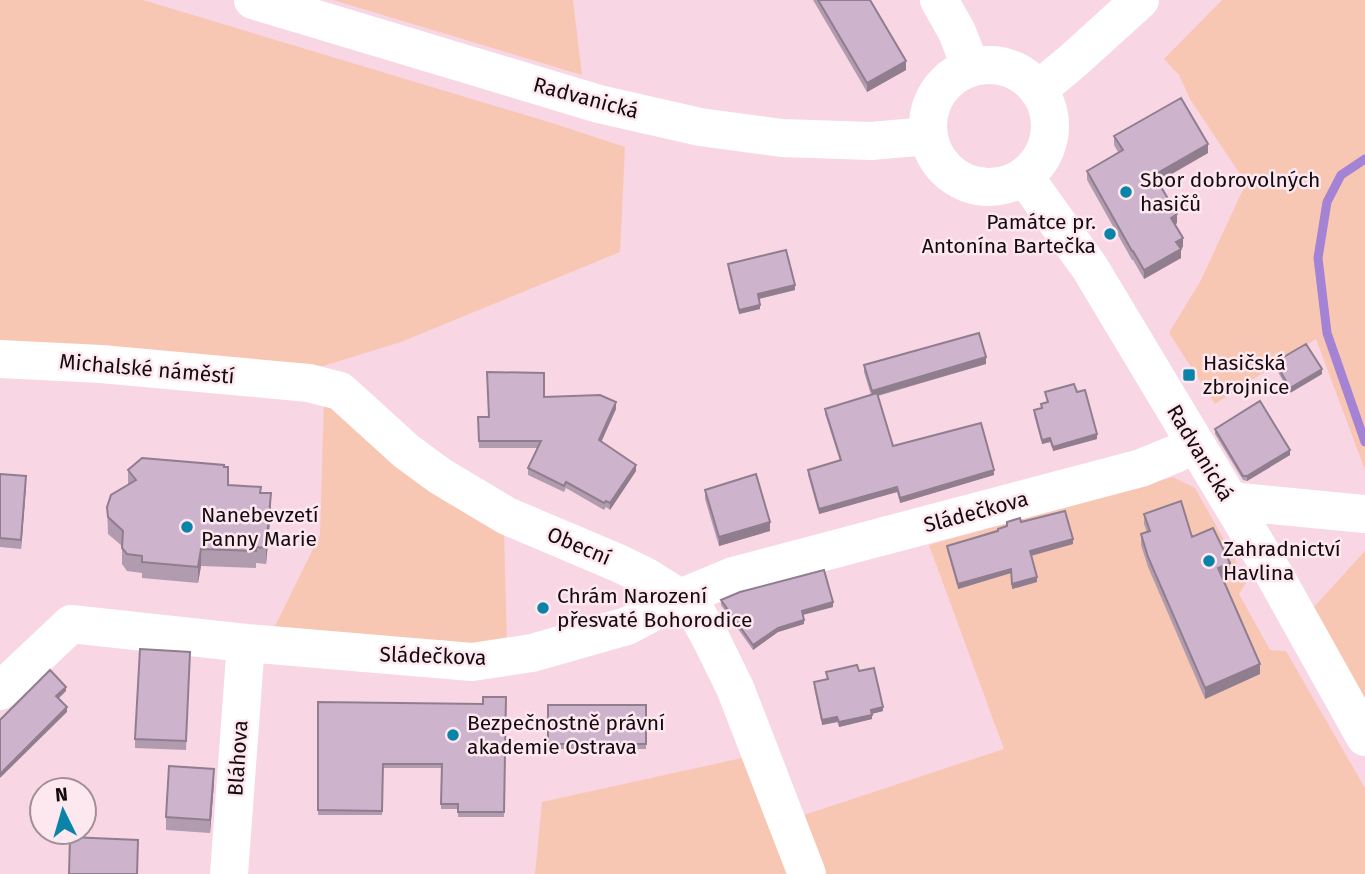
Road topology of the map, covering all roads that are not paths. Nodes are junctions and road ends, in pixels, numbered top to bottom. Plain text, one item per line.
1 (253, 0) edge
2 (939, 0) edge
3 (1140, 0) edge
4 (971, 68) junction
5 (1038, 90) junction
6 (928, 136) junction
7 (1024, 176) junction
8 (0, 359) edge
9 (293, 381) joint
10 (1194, 444) junction
11 (1230, 501) junction
12 (1365, 513) edge
13 (680, 598) junction
14 (246, 643) junction
15 (0, 691) edge
16 (1365, 737) edge
17 (229, 874) edge
18 (807, 874) edge

1 - 6 street, Radvanická
2 - 4 street
3 - 5 street
4 - 5 street
4 - 6 street
5 - 7 street
6 - 7 street
7 - 10 street, Radvanická
8 - 9 street, Michalské náměstí
9 - 13 street, Obecní
10 - 11 street, Radvanická
10 - 13 street, Sládečkova
11 - 12 street
11 - 16 street, Radvanická
13 - 14 street, Sládečkova
13 - 18 street, Obecní
14 - 15 street, Sládečkova
14 - 17 street, Bláhova

